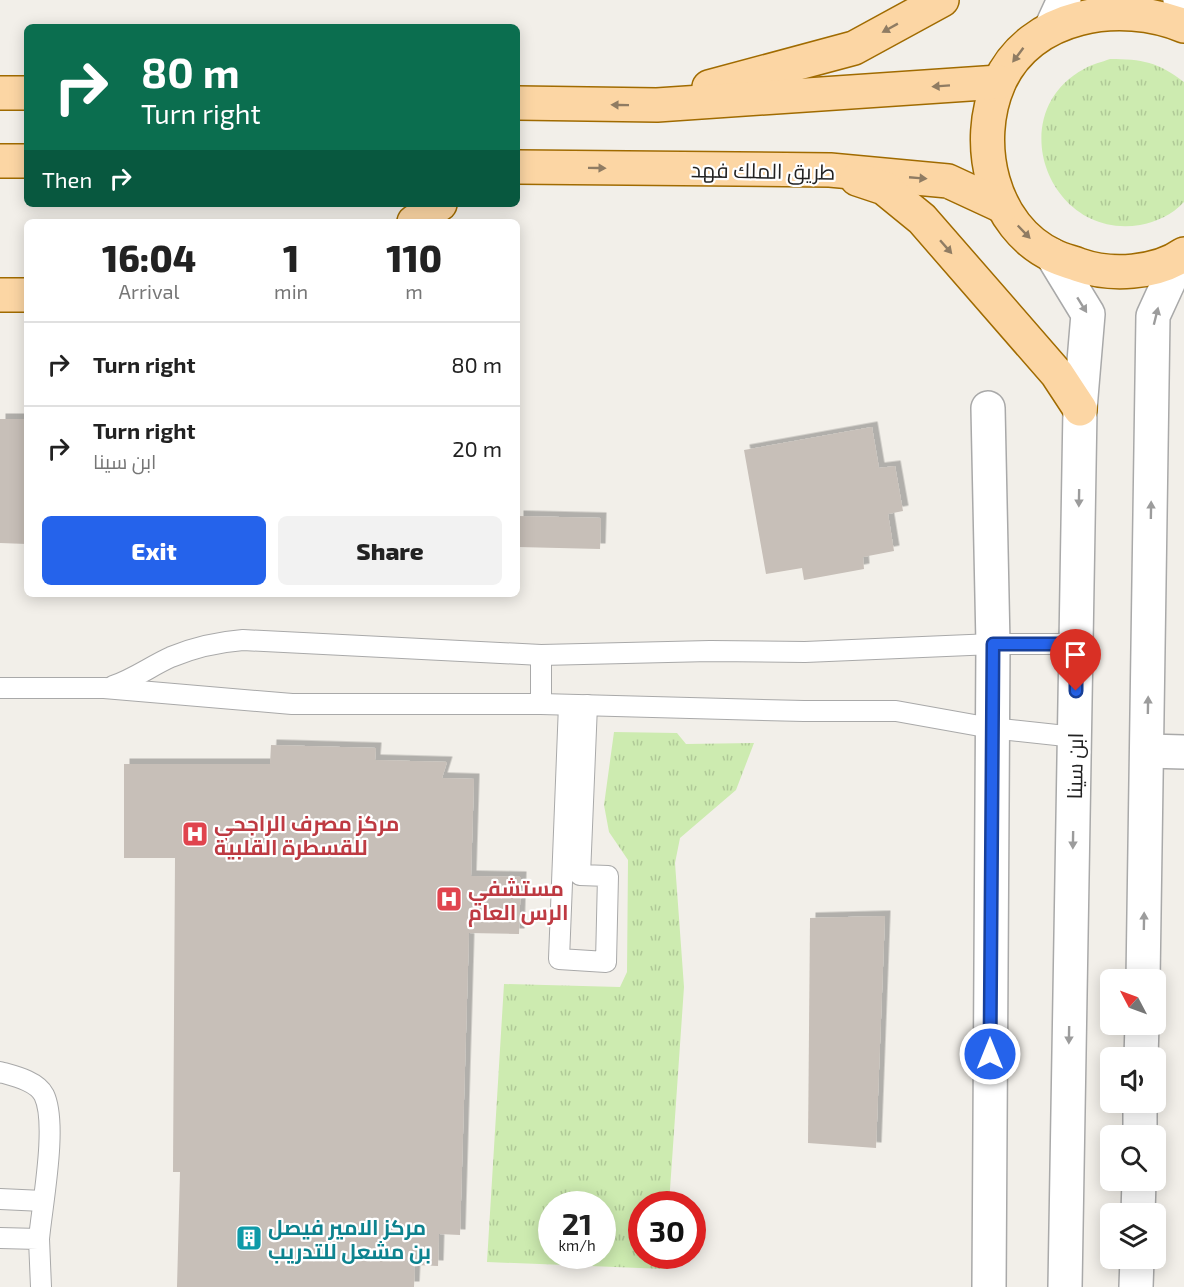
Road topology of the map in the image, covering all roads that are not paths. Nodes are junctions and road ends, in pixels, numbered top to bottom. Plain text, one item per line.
1 (942, 0) edge
2 (1180, 0) edge
3 (1184, 6) edge
4 (1058, 13) edge
5 (1184, 26) edge
6 (999, 82) junction
7 (0, 93) edge
8 (24, 93) edge
9 (520, 103) edge
10 (657, 105) junction
11 (0, 161) edge
12 (24, 161) edge
13 (527, 169) edge
14 (830, 170) junction
15 (1002, 206) junction
16 (436, 207) edge
17 (418, 219) edge
18 (1052, 255) junction
19 (1182, 256) edge
20 (0, 295) edge
21 (24, 295) edge
22 (988, 408) dead end
23 (1080, 409) junction
24 (993, 644) junction
25 (1076, 644) junction
26 (541, 655) junction
27 (0, 688) edge
28 (104, 688) junction
29 (541, 704) junction
30 (578, 705) junction
31 (991, 728) junction
32 (1075, 737) junction
33 (1148, 751) junction
34 (1184, 752) edge
35 (1143, 969) edge
36 (0, 1072) edge
37 (0, 1199) edge
38 (43, 1201) junction
39 (0, 1238) edge
40 (39, 1239) junction
41 (1137, 1269) edge
42 (41, 1287) edge
43 (989, 1287) edge
44 (1065, 1287) edge
45 (1136, 1287) edge

1 -> 10 main road
2 - 3 street
4 - 5 main road
4 -> 6 main road
6 -> 10 main road
6 - 15 main road
7 - 8 main road
10 -> 9 main road
11 - 12 main road
13 -> 14 main road, طريق الملك فهد
14 -> 15 main road, طريق الملك فهد
14 -> 23 main road
15 -> 18 main road
16 - 17 main road
18 - 19 main road
18 -> 23 street, ابن سينا
33 -> 19 street
20 - 21 main road
22 - 24 street
23 -> 25 street, ابن سينا
24 - 25 lane
24 - 26 lane
24 - 31 street
25 - 32 street, ابن سينا
26 - 28 lane
26 - 29 lane
27 - 28 lane
28 - 29 lane
29 - 30 lane
30 - 30 lane
30 - 31 lane
31 - 32 lane
31 - 43 street
32 -> 44 street, ابن سينا
33 - 34 street
35 -> 33 street
36 - 38 lane
37 - 38 lane
38 - 40 lane
39 - 40 lane
40 - 42 lane
41 - 45 street

